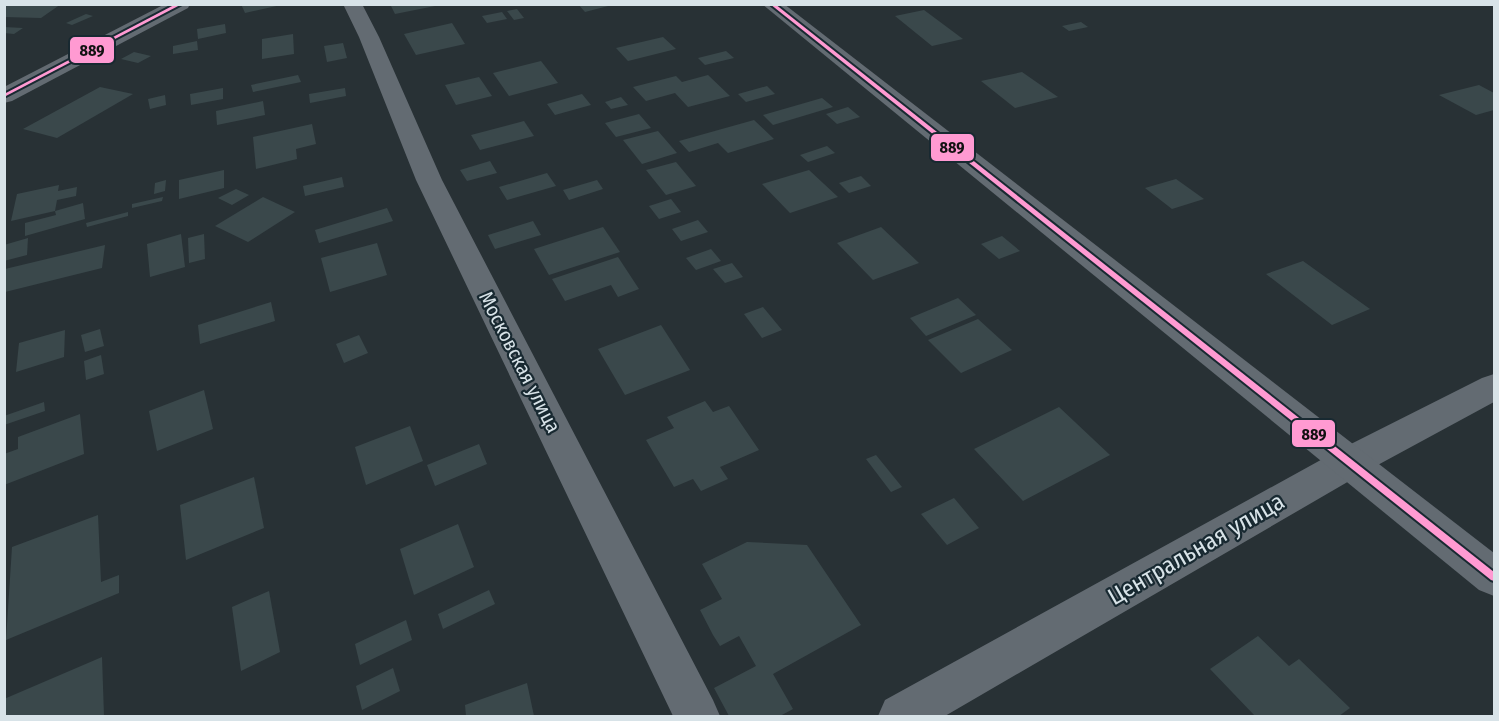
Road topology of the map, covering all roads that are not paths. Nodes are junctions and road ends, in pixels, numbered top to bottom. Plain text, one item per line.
1 (181, 4) edge
2 (352, 4) edge
3 (771, 4) edge
4 (4, 96) edge
5 (1494, 387) edge
6 (1350, 462) junction
7 (1494, 577) edge
8 (697, 717) edge
9 (901, 717) edge

1 - 4 street
2 - 8 street, Московская улица
3 - 6 street
5 - 6 street, Центральная улица
6 - 7 street
6 - 9 street, Центральная улица

